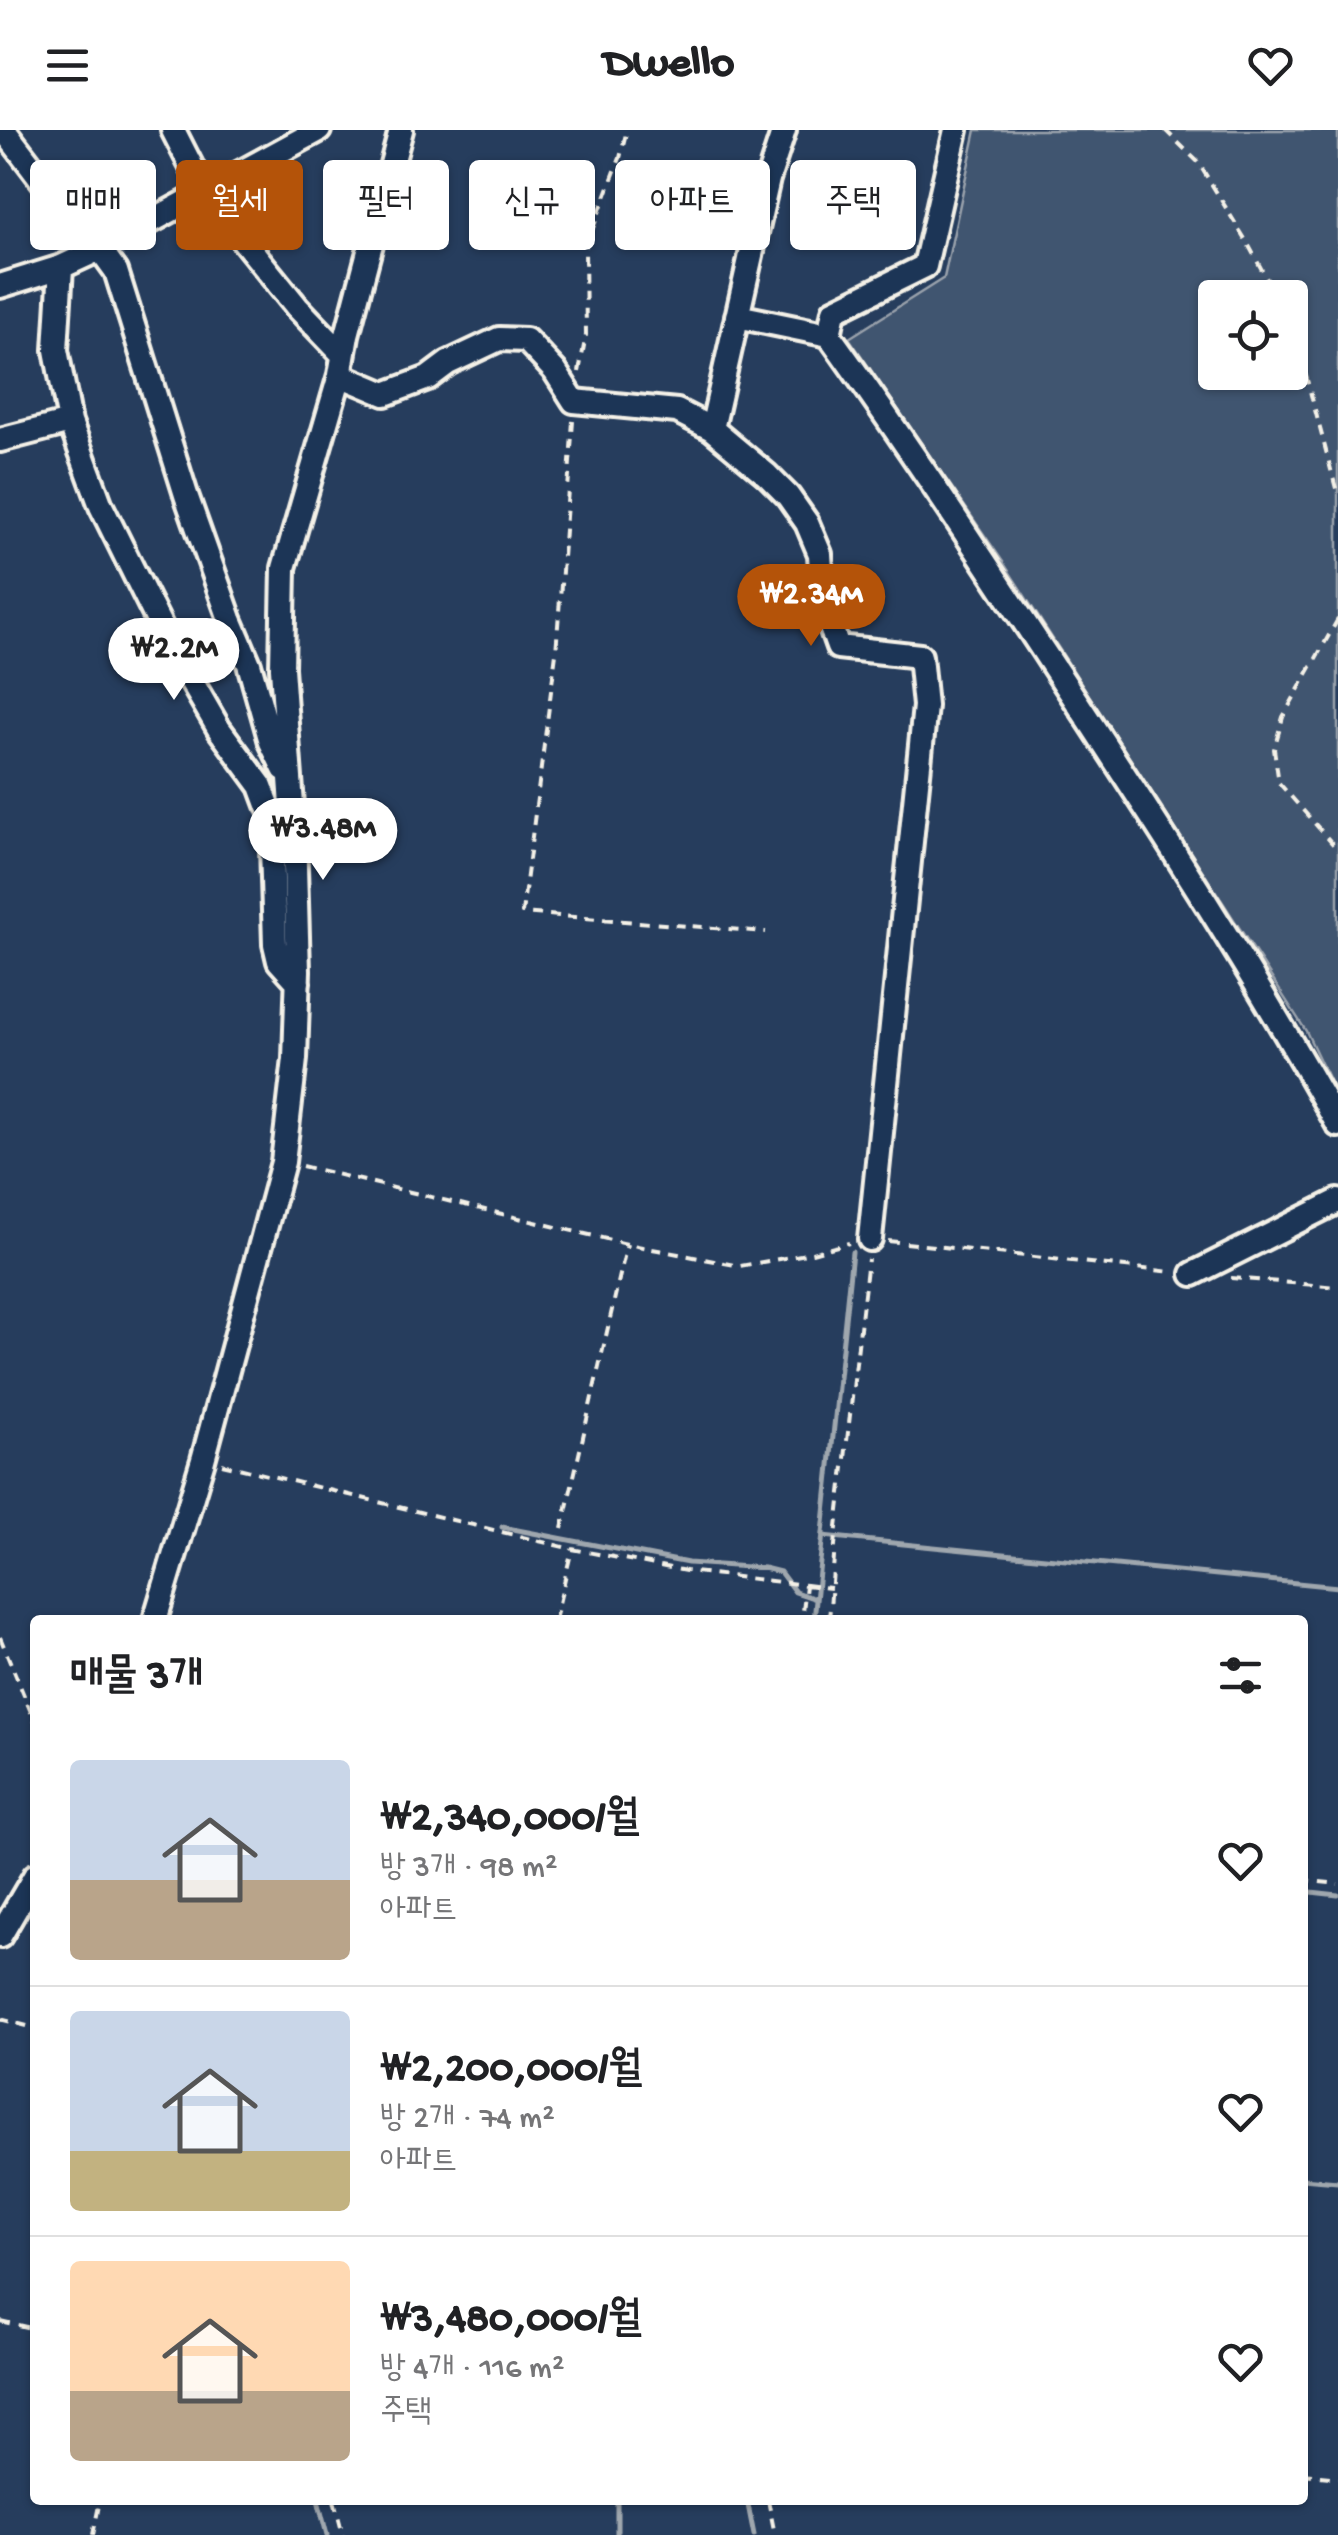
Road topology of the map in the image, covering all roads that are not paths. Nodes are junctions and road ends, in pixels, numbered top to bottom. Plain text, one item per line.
1 (4, 130) edge
2 (174, 130) edge
3 (318, 130) edge
4 (401, 130) edge
5 (784, 130) edge
6 (956, 130) edge
7 (188, 160) edge
8 (264, 160) edge
9 (30, 164) edge
10 (100, 250) joint
11 (250, 250) edge
12 (61, 267) junction
13 (0, 286) edge
14 (737, 316) junction
15 (830, 335) junction
16 (342, 365) junction
17 (70, 422) junction
18 (712, 429) junction
19 (0, 440) edge
20 (290, 781) junction
21 (298, 982) junction
22 (1338, 1125) edge
23 (1338, 1201) edge
24 (860, 1241) road end
25 (1193, 1274) road end
26 (156, 1615) edge
27 (30, 1885) edge
28 (0, 1936) edge

1 - 9 street
2 - 7 street
3 - 8 street
4 - 16 street
5 - 14 street
6 - 15 street
10 - 12 street
10 - 20 street
11 - 16 street
12 - 13 street
12 - 17 street
14 - 15 street
14 - 18 street
15 - 22 street
16 - 18 street
16 - 20 street
17 - 19 street
17 - 21 street
18 - 24 street
20 - 21 street
21 - 26 street
23 - 25 street
27 - 28 street

